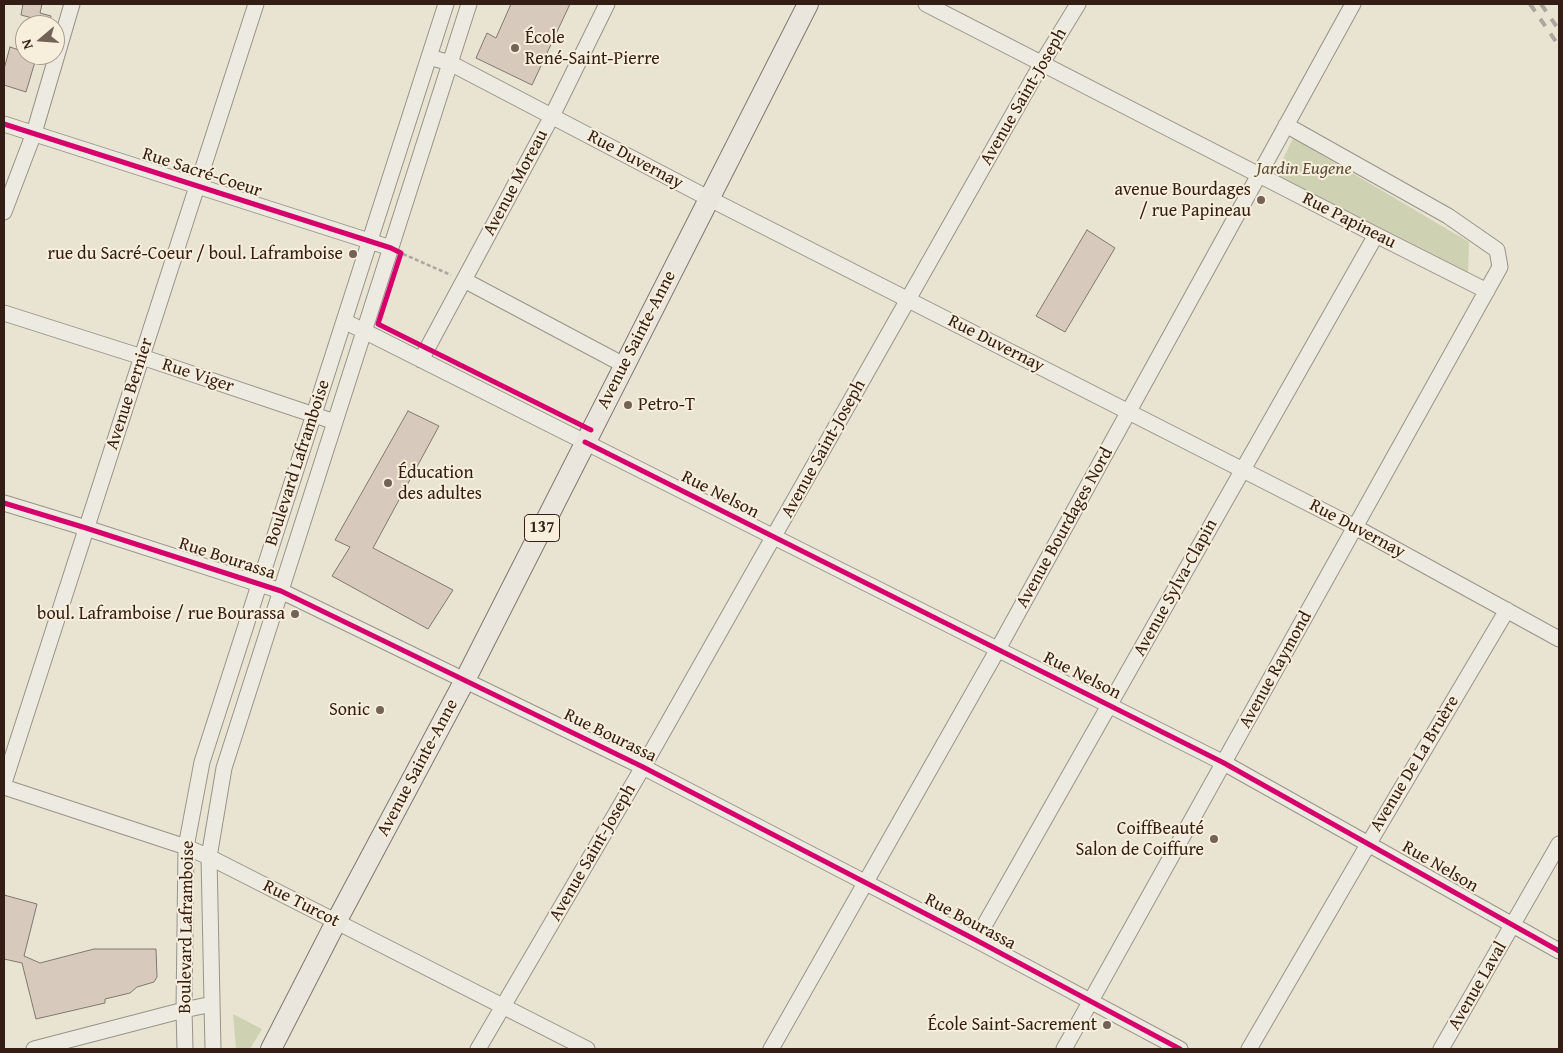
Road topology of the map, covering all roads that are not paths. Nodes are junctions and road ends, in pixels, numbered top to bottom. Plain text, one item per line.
1 (72, 4) edge
2 (256, 4) edge
3 (446, 4) edge
4 (469, 4) edge
5 (607, 4) edge
6 (808, 4) edge
7 (926, 4) edge
8 (1078, 4) edge
9 (1352, 4) edge
10 (429, 57) junction
11 (450, 63) junction
12 (1042, 63) junction
13 (552, 116) junction
14 (4, 124) edge
15 (1286, 125) junction
16 (34, 133) junction
17 (1259, 175) junction
18 (197, 186) junction
19 (708, 198) junction
20 (4, 212) edge
21 (1376, 236) junction
22 (370, 241) junction
23 (396, 251) junction
24 (464, 280) junction
25 (1487, 291) junction
26 (908, 300) junction
27 (4, 313) edge
28 (344, 321) junction
29 (364, 332) junction
30 (142, 357) junction
31 (421, 360) junction
32 (624, 365) junction
33 (1129, 411) junction
34 (314, 413) junction
35 (335, 422) junction
36 (585, 442) junction
37 (1242, 469) junction
38 (4, 503) edge
39 (1355, 527) junction
40 (86, 528) junction
41 (774, 537) junction
42 (259, 584) junction
43 (281, 591) junction
44 (1507, 610) junction
45 (1559, 639) edge
46 (998, 649) junction
47 (465, 680) junction
48 (1109, 705) junction
49 (1224, 763) junction
50 (643, 767) junction
51 (4, 785) edge
52 (1369, 843) junction
53 (1559, 844) edge
54 (186, 847) junction
55 (209, 857) junction
56 (866, 882) junction
57 (336, 922) junction
58 (1513, 925) junction
59 (976, 940) junction
60 (1559, 951) edge
61 (1091, 1001) junction
62 (212, 1004) junction
63 (504, 1007) junction
64 (184, 1010) junction
65 (40, 1049) edge
66 (185, 1049) edge
67 (213, 1049) edge
68 (271, 1049) edge
69 (478, 1049) edge
70 (587, 1049) edge
71 (771, 1049) edge
72 (1064, 1049) edge
73 (1180, 1049) edge
74 (1249, 1049) edge
75 (1441, 1049) edge

1 - 16 street
2 - 18 street, Avenue Bernier
3 - 10 street, Boulevard Laframboise
4 - 11 street, Boulevard Laframboise
5 - 13 street, Avenue Moreau
6 - 19 main road, Avenue Sainte-Anne / 137
7 - 12 street, Rue Papineau
8 - 12 street, Avenue Saint-Joseph
9 - 15 street, Avenue Bourdages Nord
10 - 11 street, Rue Duvernay
10 - 22 street, Boulevard Laframboise
11 - 13 street, Rue Duvernay
11 - 23 street, Boulevard Laframboise
12 - 17 street, Rue Papineau
12 - 26 street, Avenue Saint-Joseph
13 - 19 street, Rue Duvernay
13 - 24 street, Avenue Moreau
14 - 16 street, Rue Sacré-Coeur
15 - 17 street, Avenue Bourdages Nord
15 - 25 street
16 - 18 street, Rue Sacré-Coeur
16 - 20 street
17 - 21 street, Rue Papineau
17 - 33 street, Avenue Bourdages Nord
18 - 22 street, Rue Sacré-Coeur
18 - 30 street, Avenue Bernier
19 - 26 street, Rue Duvernay
19 - 32 main road, Avenue Sainte-Anne / 137
21 - 25 street, Rue Papineau
21 - 37 street, Avenue Sylva-Clapin
22 - 23 street, Rue Sacré-Coeur
22 - 28 street, Boulevard Laframboise
23 - 29 street, Boulevard Laframboise
24 - 31 street, Avenue Moreau
24 - 32 street
25 - 39 street, Avenue Raymond
26 - 33 street, Rue Duvernay
26 - 41 street, Avenue Saint-Joseph
27 - 30 street, Rue Viger
28 - 29 street, Rue Nelson
28 - 34 street, Boulevard Laframboise
29 - 31 street, Rue Nelson
29 - 35 street, Boulevard Laframboise
30 - 34 street, Rue Viger
30 - 40 street, Avenue Bernier
31 - 36 street, Rue Nelson
32 - 36 main road, Avenue Sainte-Anne / 137
33 - 37 street, Rue Duvernay
33 - 46 street, Avenue Bourdages Nord
34 - 35 street, Rue Viger
34 - 42 street, Boulevard Laframboise
35 - 43 street, Boulevard Laframboise
36 - 41 street, Rue Nelson
36 - 47 main road, Avenue Sainte-Anne / 137
37 - 39 street, Rue Duvernay
37 - 48 street, Avenue Sylva-Clapin
38 - 40 street, Rue Bourassa
39 - 44 street, Rue Duvernay
39 - 49 street, Avenue Raymond
40 - 42 street, Rue Bourassa
40 - 51 street, Avenue Bernier
41 - 46 street, Rue Nelson
41 - 50 street, Avenue Saint-Joseph
42 - 43 street, Rue Bourassa
42 - 54 street, Boulevard Laframboise
43 - 47 street, Rue Bourassa
43 - 55 street, Boulevard Laframboise
44 - 45 street, Rue Duvernay
44 - 52 street, Avenue De La Bruère
46 - 48 street, Rue Nelson
46 - 56 street, Avenue Bourdages Nord
47 - 50 street, Rue Bourassa
47 - 57 main road, Avenue Sainte-Anne / 137
48 - 49 street, Rue Nelson
48 - 59 street, Avenue Sylva-Clapin
49 - 52 street, Rue Nelson
49 - 61 street, Avenue Raymond
50 - 56 street, Rue Bourassa
50 - 63 street, Avenue Saint-Joseph
51 - 54 street, Rue Turcot
52 - 58 street, Rue Nelson
52 - 74 street, Avenue De La Bruère
53 - 58 street, Avenue Laval
54 - 55 street, Rue Turcot
54 - 64 street, Boulevard Laframboise
55 - 57 street, Rue Turcot
55 - 62 street, Boulevard Laframboise
56 - 59 street, Rue Bourassa
56 - 71 street, Avenue Bourdages Nord
57 - 63 street, Rue Turcot
57 - 68 main road, Avenue Sainte-Anne / 137
58 - 60 street, Rue Nelson
58 - 75 street, Avenue Laval
59 - 61 street, Rue Bourassa
61 - 72 street, Avenue Raymond
61 - 73 street, Rue Bourassa
62 - 64 street
62 - 67 street, Boulevard Laframboise
63 - 69 street, Avenue Saint-Joseph
63 - 70 street, Rue Turcot
64 - 65 street
64 - 66 street, Boulevard Laframboise

